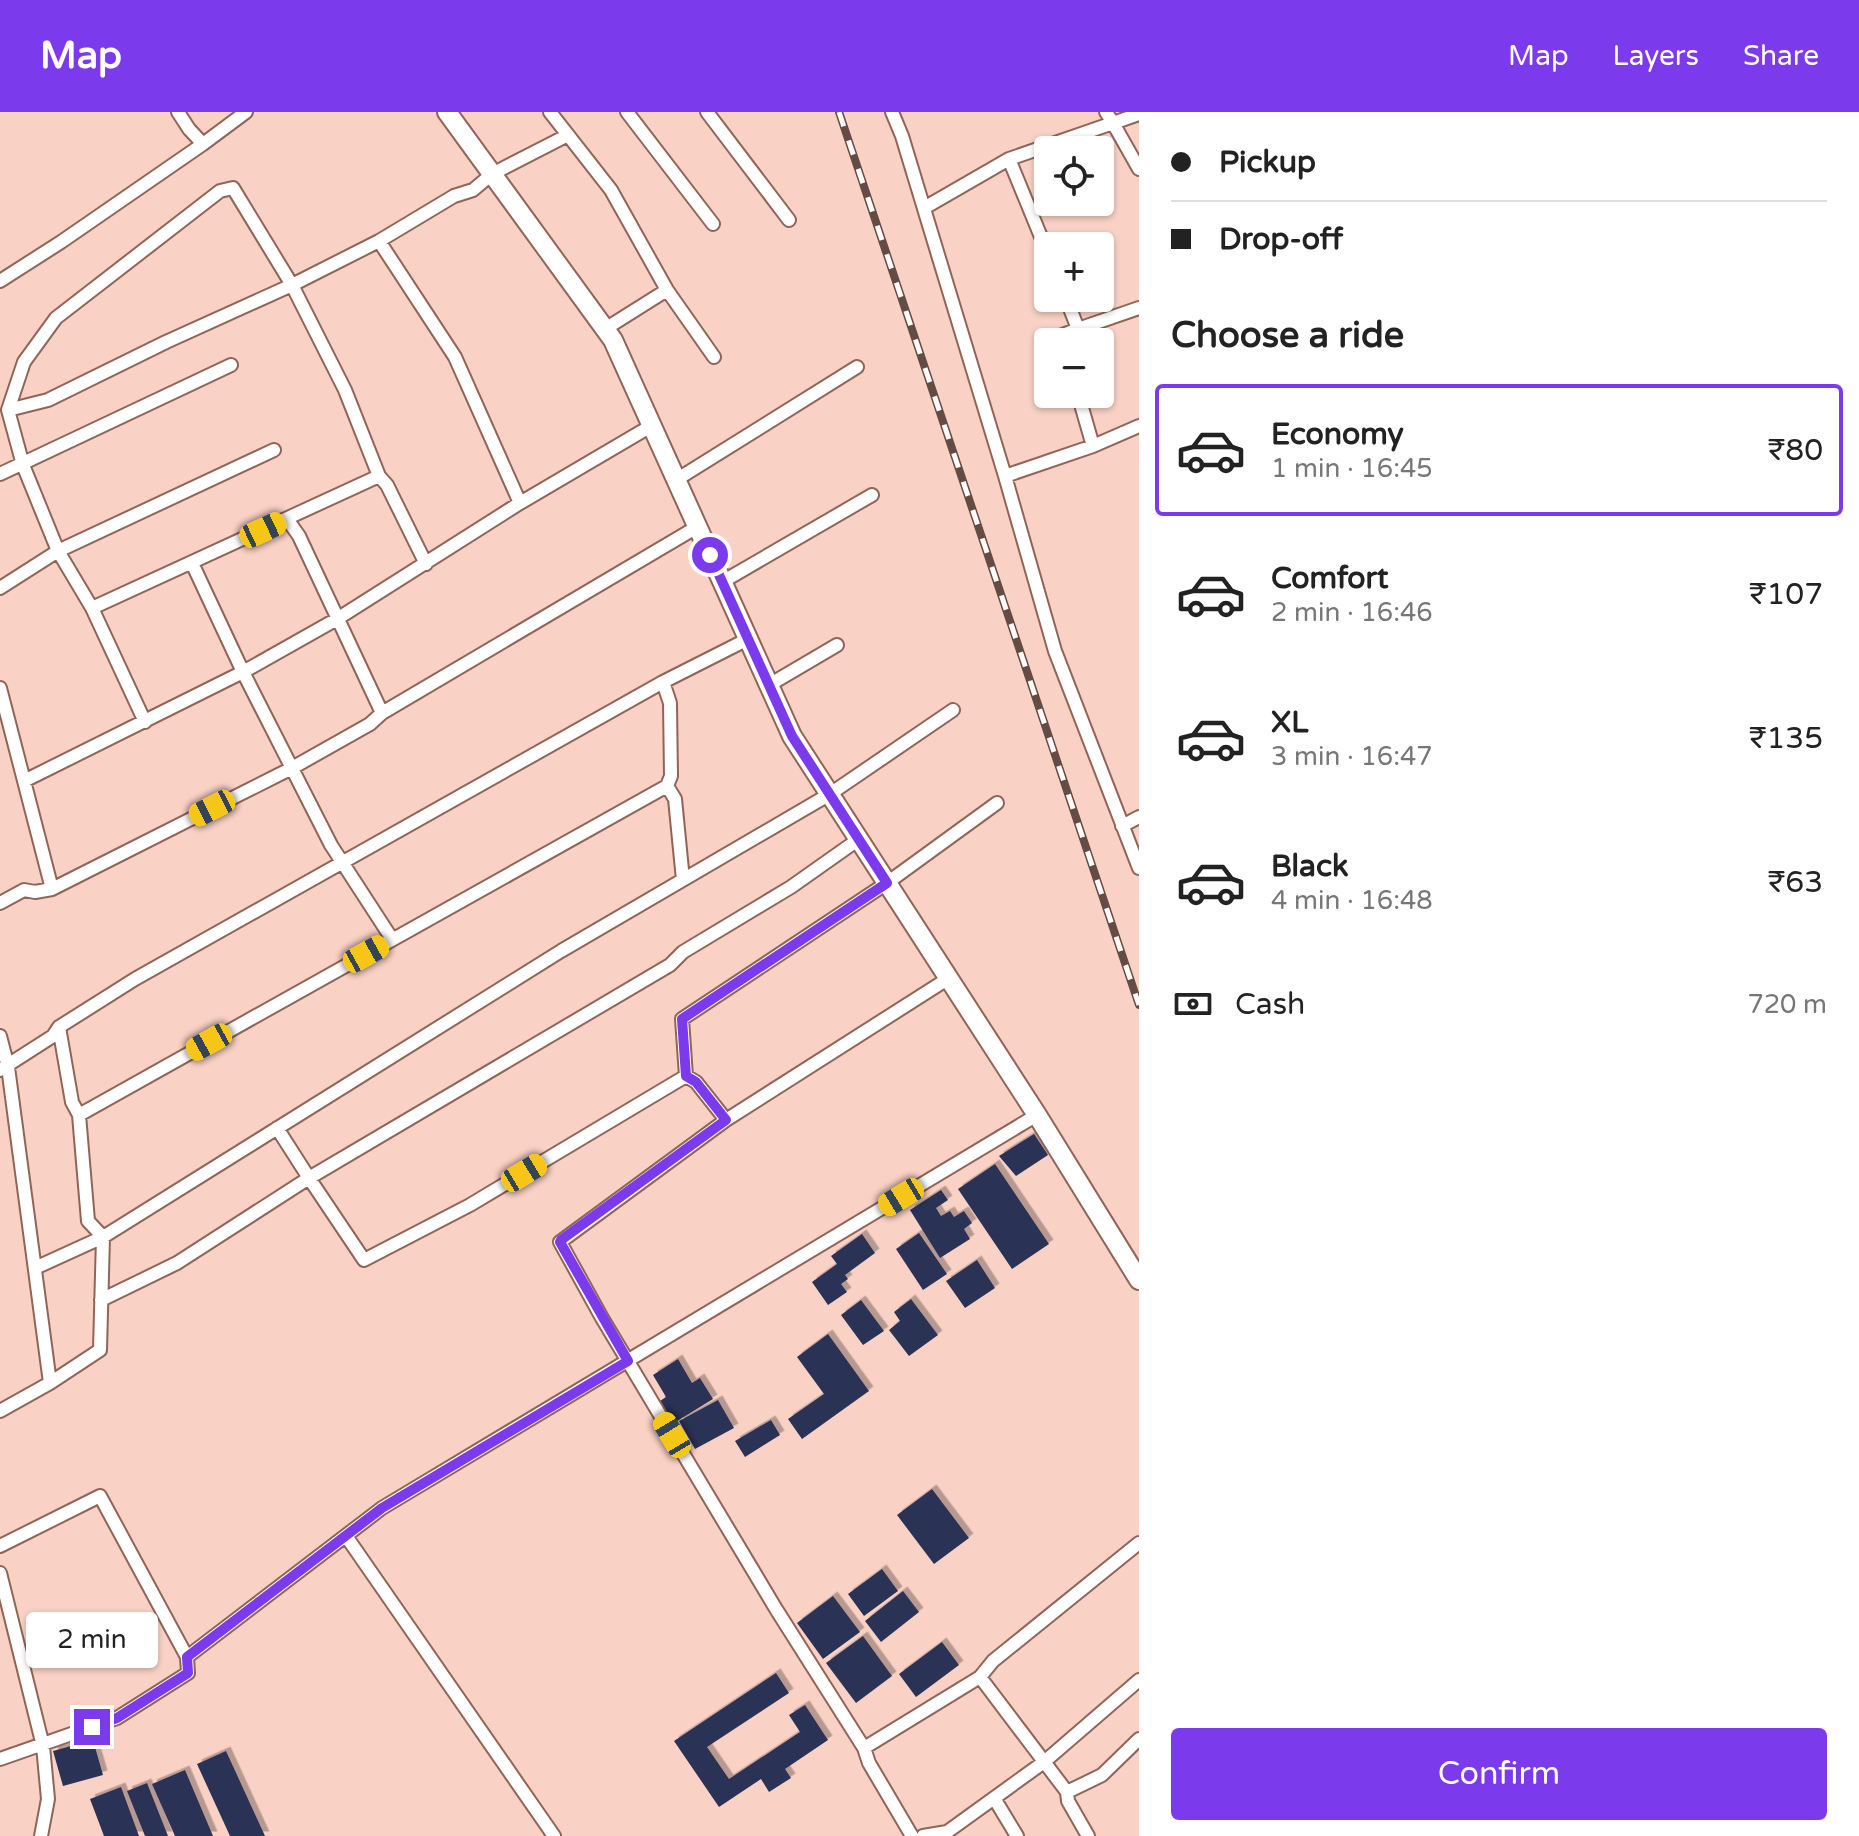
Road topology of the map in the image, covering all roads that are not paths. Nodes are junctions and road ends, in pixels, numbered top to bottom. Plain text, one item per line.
1 (178, 112) edge
2 (246, 112) edge
3 (447, 112) edge
4 (550, 112) edge
5 (627, 112) edge
6 (707, 112) edge
7 (892, 112) edge
8 (1139, 114) edge
9 (1109, 118) edge
10 (568, 135) junction
11 (203, 144) junction
12 (1009, 159) junction
13 (1139, 169) edge
14 (492, 174) junction
15 (924, 208) junction
16 (789, 220) dead end
17 (713, 224) dead end
18 (1039, 232) edge
19 (379, 241) junction
20 (0, 281) edge
21 (292, 285) junction
22 (667, 290) junction
23 (1139, 308) edge
24 (1081, 328) edge
25 (605, 329) junction
26 (714, 357) dead end
27 (231, 365) dead end
28 (857, 367) dead end
29 (1082, 408) edge
30 (8, 410) junction
31 (651, 426) junction
32 (1139, 426) edge
33 (1093, 446) junction
34 (274, 450) dead end
35 (23, 465) junction
36 (0, 474) edge
37 (379, 476) junction
38 (1005, 476) junction
39 (676, 480) junction
40 (872, 495) dead end
41 (520, 503) junction
42 (287, 519) junction
43 (697, 527) junction
44 (58, 551) junction
45 (192, 563) junction
46 (426, 564) junction
47 (722, 582) junction
48 (0, 588) edge
49 (92, 608) junction
50 (337, 619) junction
51 (748, 639) junction
52 (837, 645) dead end
53 (243, 672) junction
54 (663, 682) junction
55 (769, 685) junction
56 (0, 688) edge
57 (953, 710) dead end
58 (382, 713) junction
59 (145, 722) junction
60 (292, 768) junction
61 (24, 781) junction
62 (667, 786) junction
63 (830, 794) junction
64 (997, 803) dead end
65 (1139, 817) edge
66 (1122, 826) junction
67 (859, 839) junction
68 (344, 862) junction
69 (1139, 868) edge
70 (683, 880) junction
71 (887, 883) junction
72 (52, 889) junction
73 (0, 903) edge
74 (392, 939) junction
75 (949, 978) junction
76 (59, 1027) junction
77 (0, 1036) edge
78 (4, 1068) edge
79 (686, 1076) junction
80 (79, 1115) junction
81 (1037, 1115) junction
82 (726, 1120) junction
83 (277, 1128) junction
84 (309, 1178) junction
85 (103, 1237) junction
86 (35, 1268) junction
87 (1139, 1280) edge
88 (101, 1300) junction
89 (628, 1361) junction
90 (50, 1383) junction
91 (0, 1411) edge
92 (346, 1536) junction
93 (1139, 1543) edge
94 (0, 1546) edge
95 (0, 1573) edge
96 (187, 1657) junction
97 (980, 1677) junction
98 (1139, 1680) edge
99 (1139, 1739) edge
100 (43, 1746) junction
101 (864, 1748) junction
102 (0, 1759) edge
103 (1044, 1762) junction
104 (1067, 1792) junction
105 (994, 1798) junction
106 (948, 1834) edge
107 (41, 1836) edge
108 (554, 1836) edge
109 (912, 1836) edge
110 (923, 1836) edge
111 (1017, 1836) edge
112 (1088, 1836) edge

1 - 11 street
2 - 11 street
3 - 14 street
4 - 10 street
5 - 17 street
6 - 16 street
7 - 15 street
8 - 9 street
9 - 12 street
9 - 13 street
10 - 14 street
10 - 22 street
11 - 20 street
12 - 15 street
12 - 18 street
14 - 19 street
14 - 25 street
15 - 38 street
19 - 21 street
19 - 41 street
21 - 30 street
21 - 30 street
21 - 37 street
22 - 25 street
22 - 26 street
23 - 24 street
25 - 31 street
27 - 35 street
28 - 39 street
29 - 33 street
30 - 35 street
31 - 39 street
31 - 41 street
32 - 33 street
33 - 38 street
34 - 44 street
35 - 36 street
35 - 44 street
37 - 42 street
37 - 46 street
38 - 66 street
39 - 43 street
40 - 47 street
41 - 46 street
42 - 45 street
42 - 50 street
43 - 47 street
43 - 58 street
44 - 48 street
44 - 49 street
45 - 49 street
45 - 53 street
46 - 50 street
47 - 51 street
49 - 59 street
50 - 53 street
50 - 58 street
51 - 54 street
51 - 55 street
52 - 55 street
53 - 59 street
53 - 60 street
54 - 62 street
54 - 68 street
55 - 63 street
56 - 61 street
57 - 63 street
58 - 60 street
59 - 61 street
60 - 68 street
60 - 72 street
61 - 72 street
62 - 70 street
62 - 74 street
63 - 67 street
63 - 70 street
64 - 71 street
65 - 66 street
66 - 69 street
67 - 71 street
67 - 84 street
68 - 74 street
68 - 76 street
70 - 83 street
71 - 75 street
71 - 79 street
72 - 73 street
74 - 80 street
75 - 81 street
75 - 82 street
76 - 78 street
76 - 80 street
77 - 78 street
78 - 86 street
79 - 82 street
79 - 84 street
80 - 85 street
81 - 87 street
81 - 89 street
82 - 89 street
83 - 84 street
83 - 85 street
84 - 88 street
85 - 86 street
85 - 88 street
86 - 90 street
88 - 90 street
89 - 92 street
89 - 101 street
90 - 91 street
92 - 96 street
92 - 108 street
93 - 97 street
94 - 96 street
95 - 100 street
96 - 100 street
97 - 101 street
97 - 103 street
98 - 103 street
99 - 104 street
100 - 102 street
100 - 107 street
101 - 109 street
103 - 104 street
103 - 105 street
104 - 112 street
105 - 106 street
105 - 111 street
106 - 110 street

